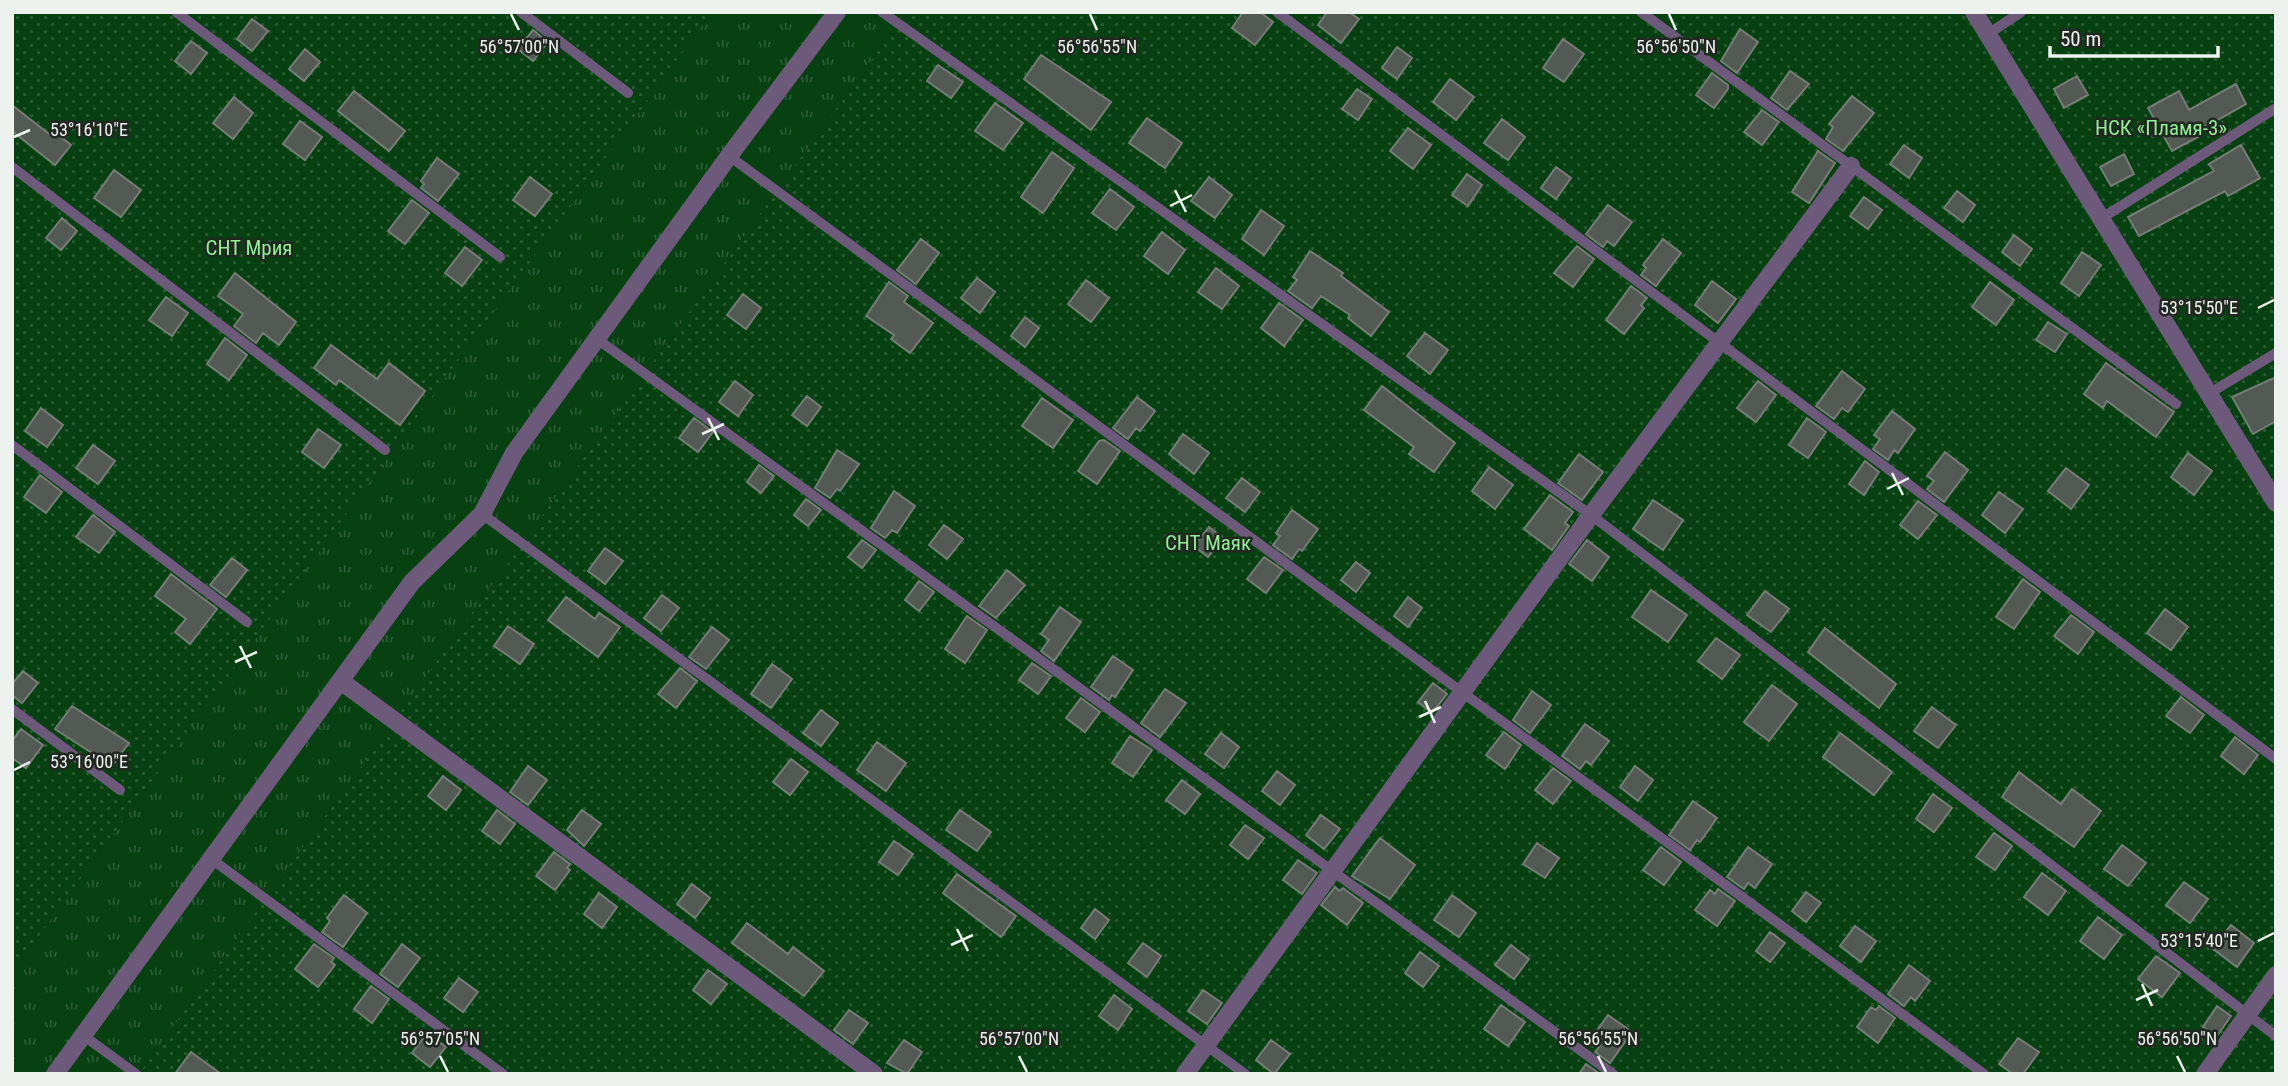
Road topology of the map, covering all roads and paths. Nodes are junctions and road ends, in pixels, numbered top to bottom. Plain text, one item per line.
1 (176, 12) edge
2 (522, 12) edge
3 (837, 12) edge
4 (882, 12) edge
5 (1277, 12) edge
6 (1641, 12) edge
7 (1974, 12) edge
8 (2021, 12) edge
9 (1988, 34) junction
10 (628, 93) dead end
11 (2276, 108) edge
12 (729, 156) junction
13 (1851, 166) junction
14 (12, 167) edge
15 (2102, 218) junction
16 (500, 257) dead end
17 (597, 339) junction
18 (1720, 341) junction
19 (2276, 353) edge
20 (2210, 393) junction
21 (2176, 404) dead end
22 (12, 445) edge
23 (385, 450) dead end
24 (2276, 503) edge
25 (482, 514) junction
26 (1591, 515) junction
27 (247, 622) dead end
28 (342, 682) junction
29 (1464, 691) junction
30 (12, 709) edge
31 (2276, 759) edge
32 (120, 790) dead end
33 (210, 858) junction
34 (1335, 870) junction
35 (2276, 975) edge
36 (2245, 1014) junction
37 (84, 1036) junction
38 (2276, 1036) edge
39 (1206, 1045) junction
40 (55, 1074) edge
41 (136, 1074) edge
42 (503, 1074) edge
43 (874, 1074) edge
44 (1185, 1074) edge
45 (1245, 1074) edge
46 (1613, 1074) edge
47 (1984, 1074) edge
48 (2204, 1074) edge

1 - 16 lane
2 - 10 lane
3 - 12 street
4 - 26 lane
5 - 18 lane
6 - 13 lane
7 - 9 street
8 - 9 lane
9 - 15 street
11 - 15 lane
12 - 17 street
12 - 29 lane
13 - 18 street
13 - 21 lane
14 - 23 lane
15 - 20 street
17 - 25 street
17 - 34 lane
18 - 26 street
18 - 31 lane
19 - 20 lane
20 - 24 street
22 - 27 lane
25 - 28 street
25 - 39 lane
26 - 29 street
26 - 36 lane
28 - 33 street
28 - 43 street
29 - 34 street
29 - 47 lane
30 - 32 lane
33 - 37 street
33 - 42 lane
34 - 39 street
34 - 46 lane
35 - 36 street
36 - 38 lane
36 - 48 street
37 - 40 street
37 - 41 lane
39 - 44 street
39 - 45 lane

